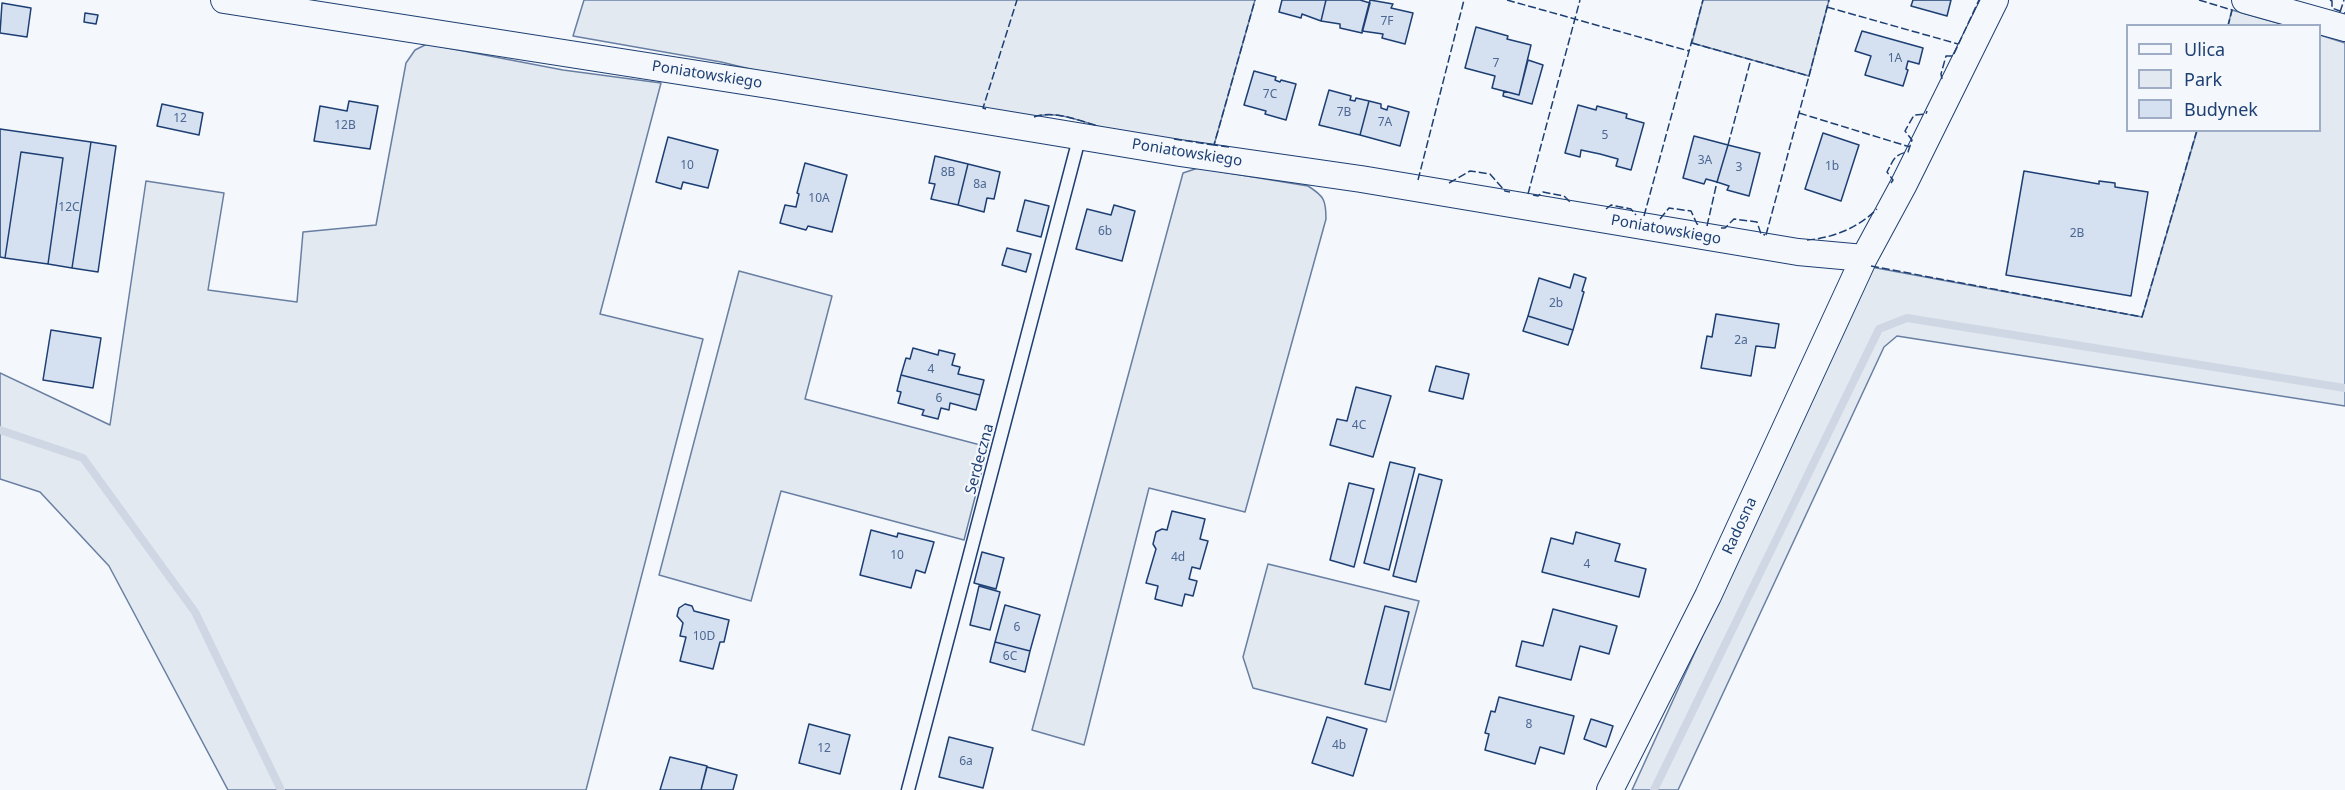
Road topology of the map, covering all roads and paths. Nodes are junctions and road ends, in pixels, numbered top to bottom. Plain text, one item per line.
1 (224, 0) edge
2 (1995, 0) edge
3 (2245, 0) edge
4 (2345, 28) edge
5 (1080, 135) junction
6 (1864, 258) junction
7 (908, 790) edge
8 (1610, 790) edge

1 - 5 street, Poniatowskiego
2 - 6 street
3 - 4 street
5 - 6 street, Poniatowskiego
5 - 7 lane, Serdeczna
6 - 8 street, Radosna

